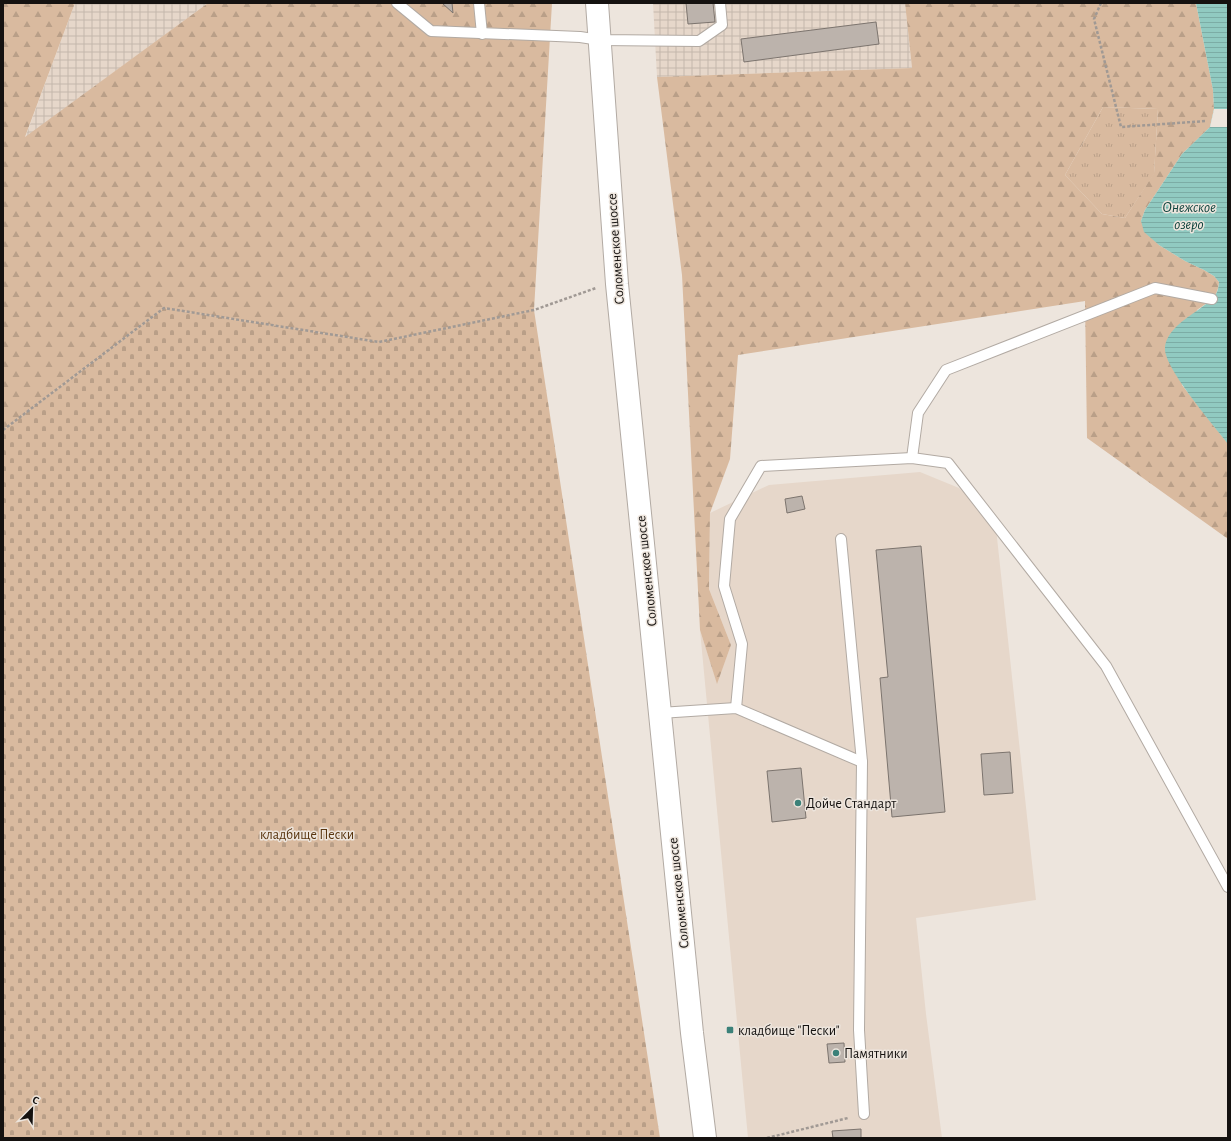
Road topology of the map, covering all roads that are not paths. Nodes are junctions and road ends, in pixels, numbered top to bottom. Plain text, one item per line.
1 (397, 3) edge
2 (479, 3) edge
3 (597, 3) edge
4 (720, 3) edge
5 (482, 34) junction
6 (600, 40) junction
7 (1212, 299) dead end
8 (912, 458) junction
9 (840, 539) dead end
10 (736, 708) junction
11 (660, 712) junction
12 (862, 762) junction
13 (1228, 887) edge
14 (864, 1114) road end
15 (705, 1138) edge

1 - 5 lane
2 - 5 lane
3 - 6 main road, Соломенское шоссе
4 - 6 lane
5 - 6 lane
6 - 11 main road, Соломенское шоссе
7 - 8 lane
8 - 10 lane
8 - 13 lane
9 - 12 lane
10 - 11 lane
10 - 12 lane
11 - 15 main road, Соломенское шоссе
12 - 14 lane

